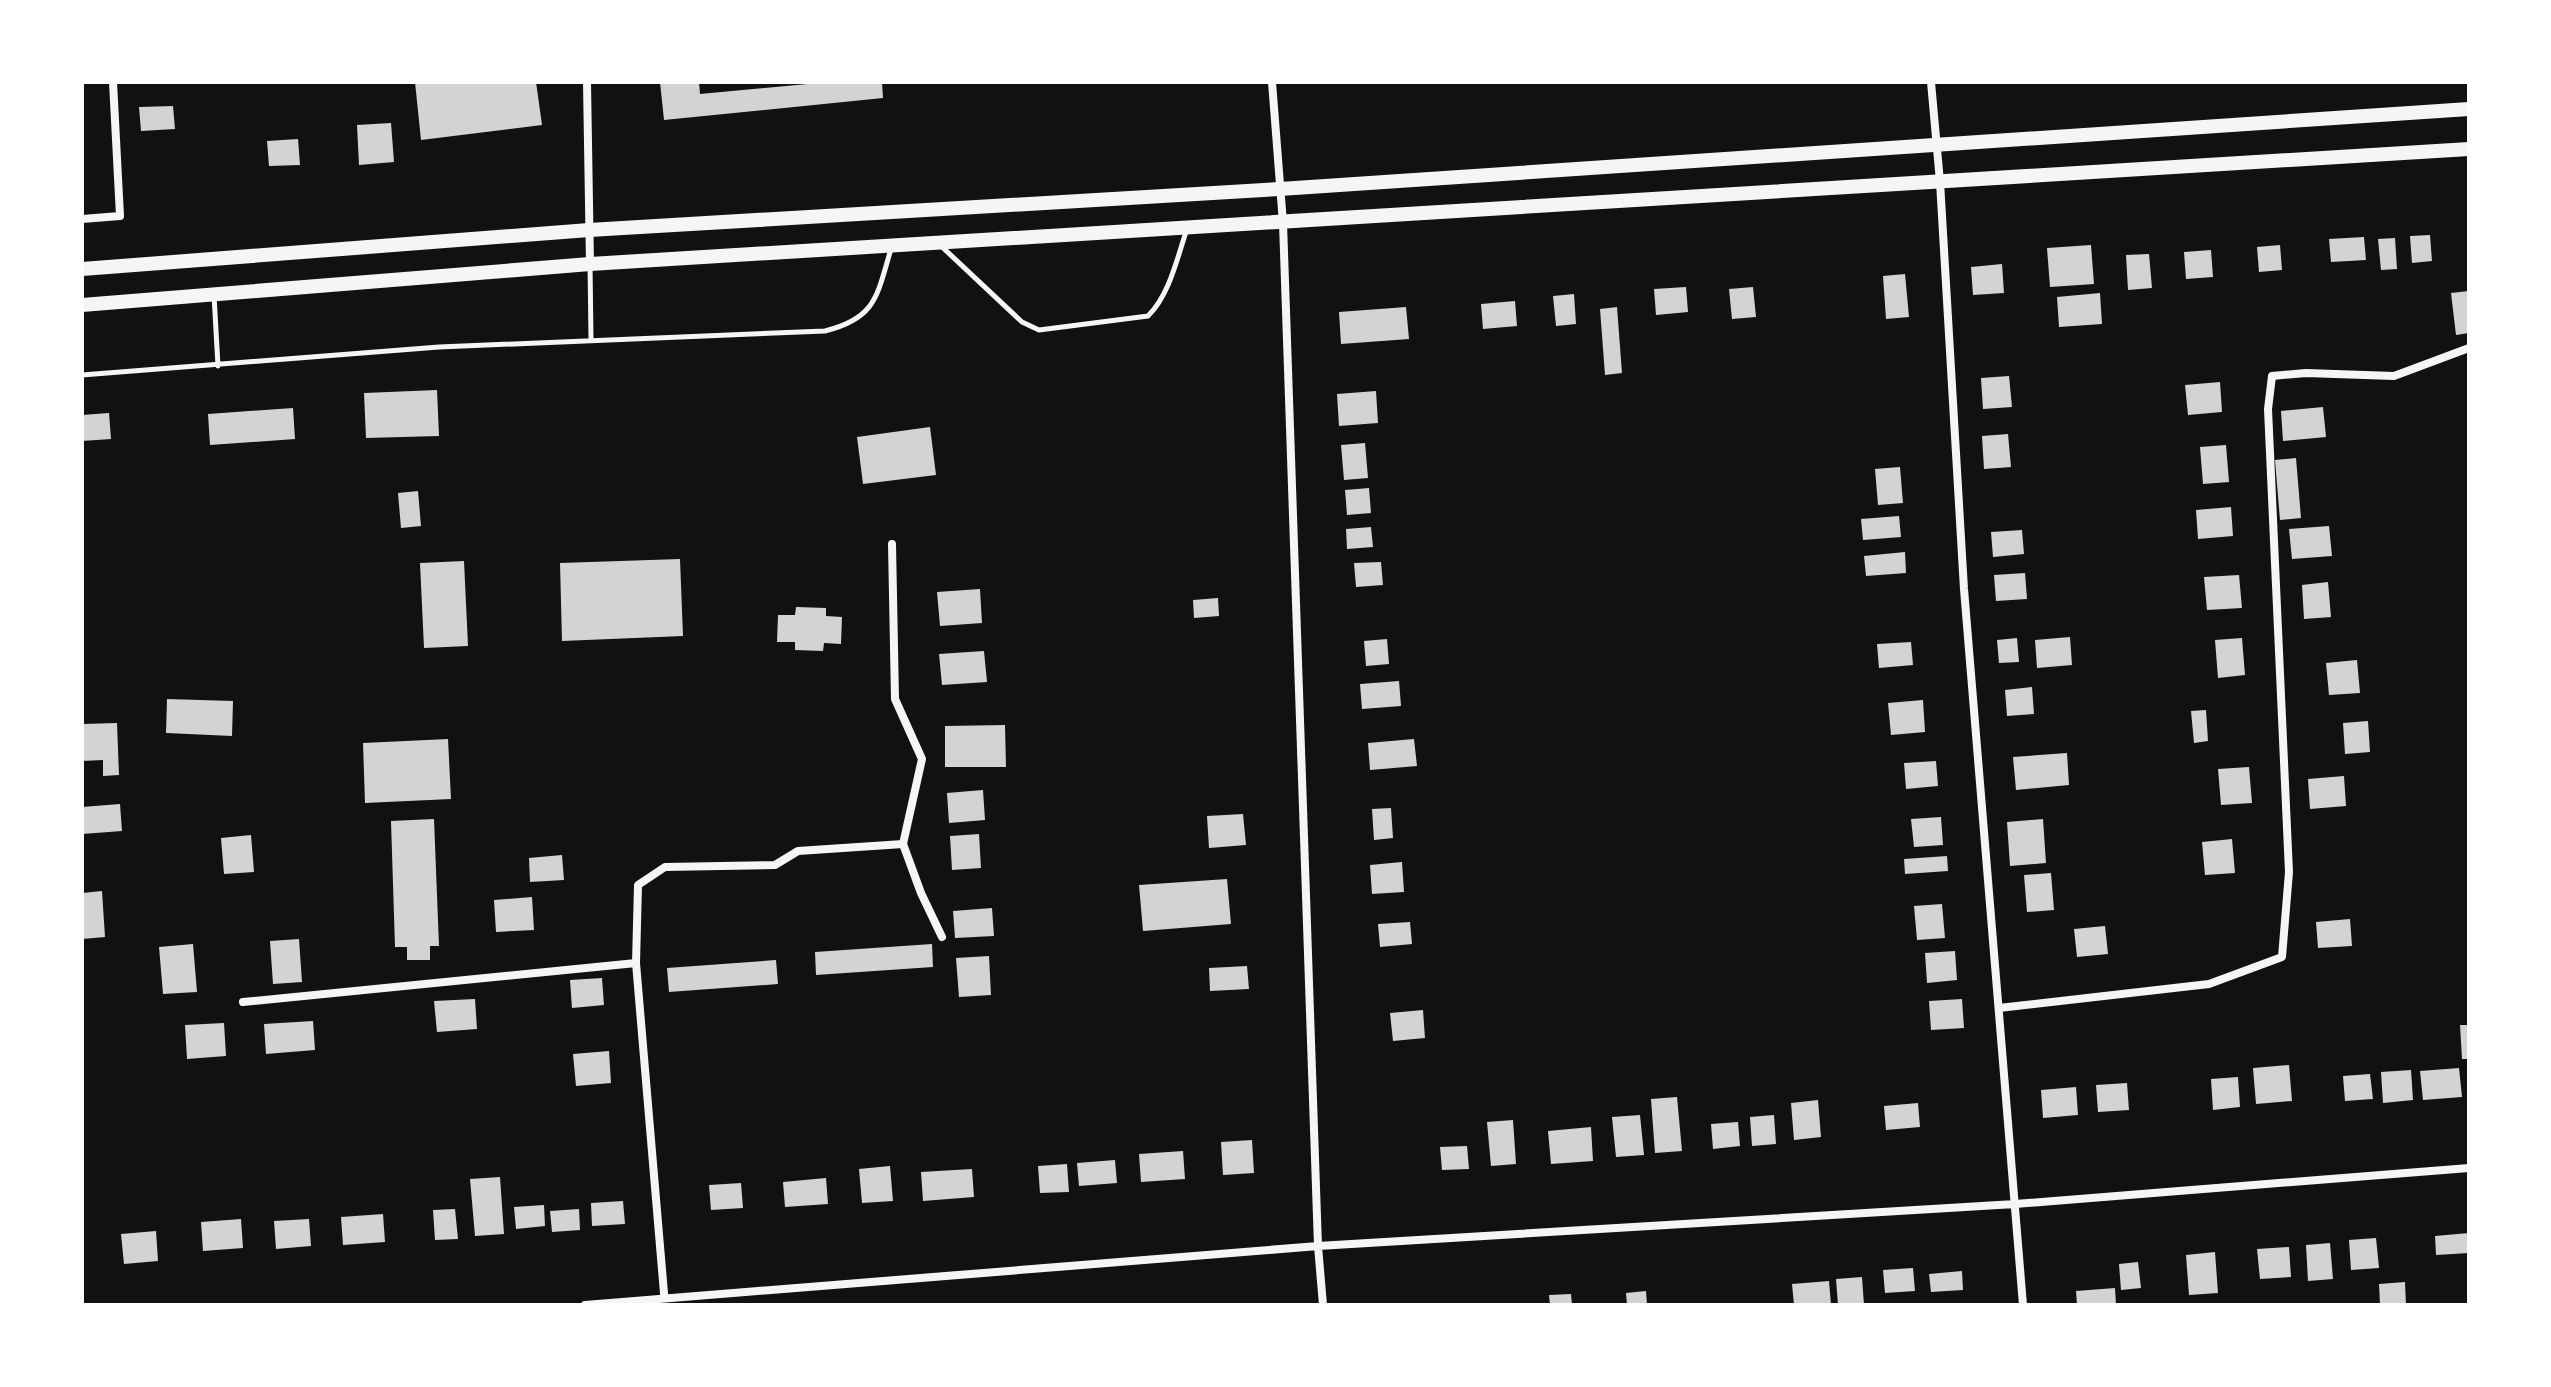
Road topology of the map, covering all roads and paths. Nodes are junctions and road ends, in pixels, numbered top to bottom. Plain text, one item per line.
1 (113, 82) edge
2 (587, 82) edge
3 (1272, 82) edge
4 (1931, 82) edge
5 (2469, 109) edge
6 (1936, 143) junction
7 (2469, 149) edge
8 (1940, 182) junction
9 (1280, 189) junction
10 (82, 219) edge
11 (1283, 223) junction
12 (1187, 229) junction
13 (589, 230) junction
14 (937, 242) junction
15 (892, 245) junction
16 (590, 264) junction
17 (82, 269) edge
18 (214, 294) junction
19 (82, 305) edge
20 (591, 339) junction
21 (2469, 348) edge
22 (218, 366) junction
23 (82, 375) edge
24 (892, 544) dead end
25 (903, 844) junction
26 (942, 937) dead end
27 (636, 963) junction
28 (243, 1002) dead end
29 (1999, 1008) junction
30 (2469, 1168) edge
31 (2015, 1204) junction
32 (1318, 1246) junction
33 (664, 1302) edge
34 (585, 1305) edge
35 (1323, 1305) edge
36 (2023, 1305) edge

1 - 10 street
2 - 13 street
3 - 9 street
4 - 6 street
5 - 6 main road
6 - 8 street
6 - 9 main road
7 - 8 main road
8 - 11 main road
8 - 29 street
9 - 11 street
9 - 13 main road
11 - 12 main road
11 - 32 street
12 - 14 main road
12 - 14 lane
13 - 16 street
13 - 17 main road
14 - 15 main road
15 - 16 main road
15 - 20 lane
16 - 18 main road
16 - 20 lane
18 - 19 main road
18 - 22 lane
20 - 22 lane
21 - 29 street
22 - 23 lane
24 - 25 street
25 - 26 street
25 - 27 street
27 - 28 street
27 - 33 street
29 - 31 street
30 - 31 street
31 - 32 street
31 - 36 street
32 - 33 street
32 - 35 street
33 - 34 street

